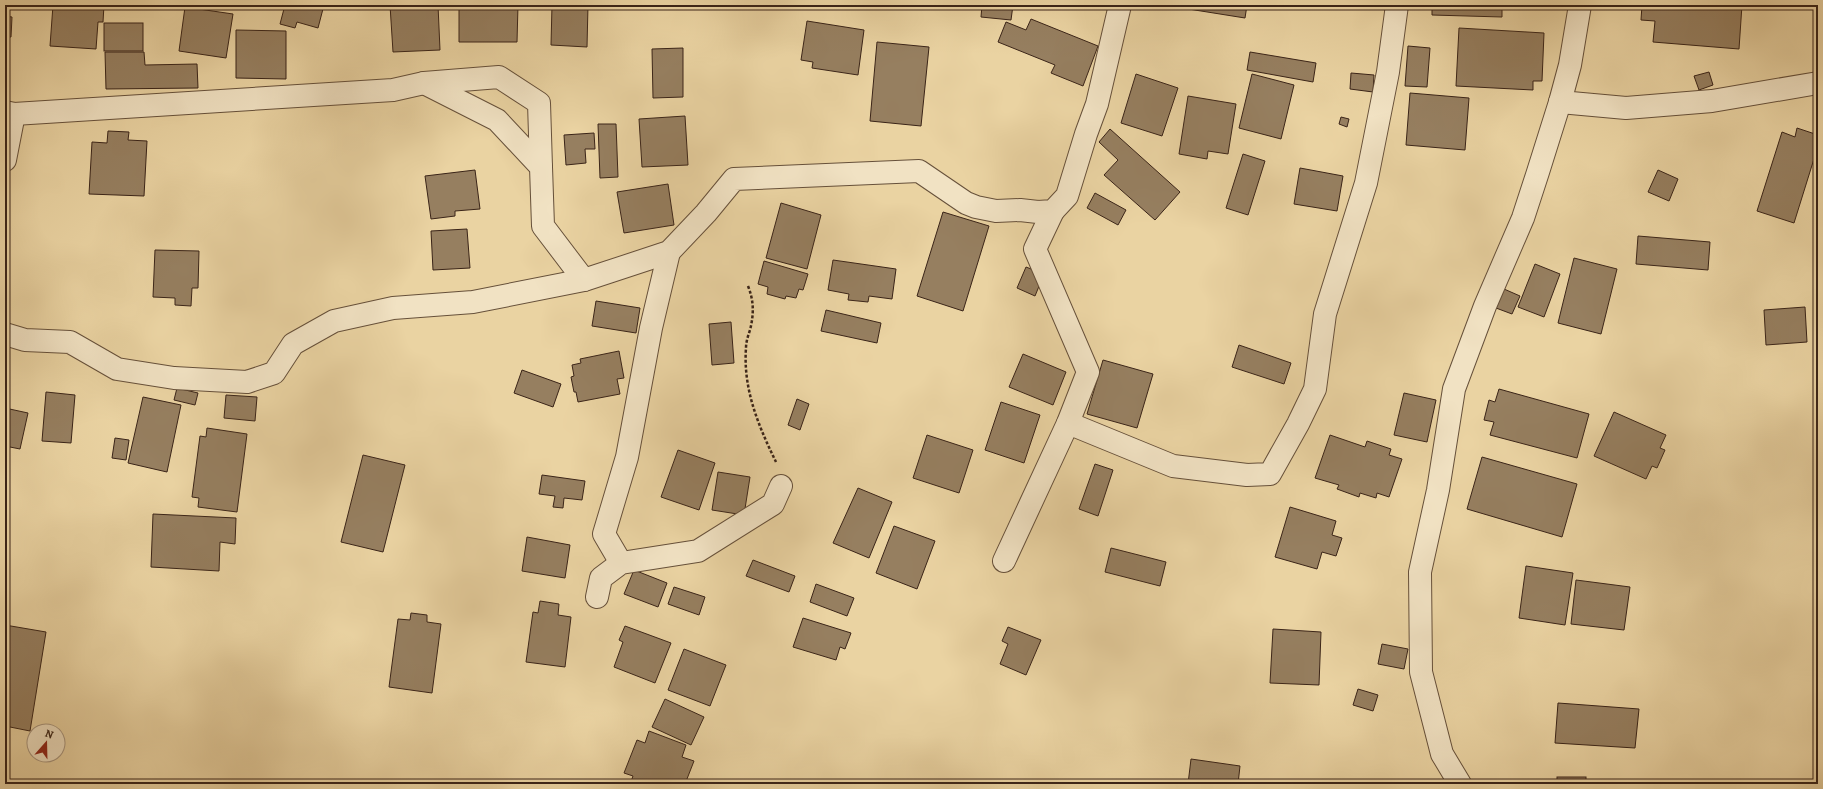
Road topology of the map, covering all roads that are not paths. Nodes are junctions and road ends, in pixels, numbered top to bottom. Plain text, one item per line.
1 (1120, 5) edge
2 (1397, 5) edge
3 (1580, 5) edge
4 (424, 83) junction
5 (1818, 83) edge
6 (1560, 102) junction
7 (9, 113) edge
8 (5, 160) edge
9 (541, 167) junction
10 (1053, 211) junction
11 (669, 252) junction
12 (584, 280) junction
13 (5, 334) edge
14 (1068, 423) junction
15 (781, 486) road end
16 (1004, 561) dead end
17 (621, 563) junction
18 (597, 597) dead end
19 (1460, 784) edge

1 - 10 street
2 - 14 street
3 - 6 street
4 - 7 street
4 - 9 street
4 - 9 street
5 - 6 street
6 - 19 street
7 - 8 street
9 - 12 street
10 - 11 street
10 - 14 street
11 - 12 street
11 - 17 street
12 - 13 street
14 - 16 street
15 - 17 street
17 - 18 street

